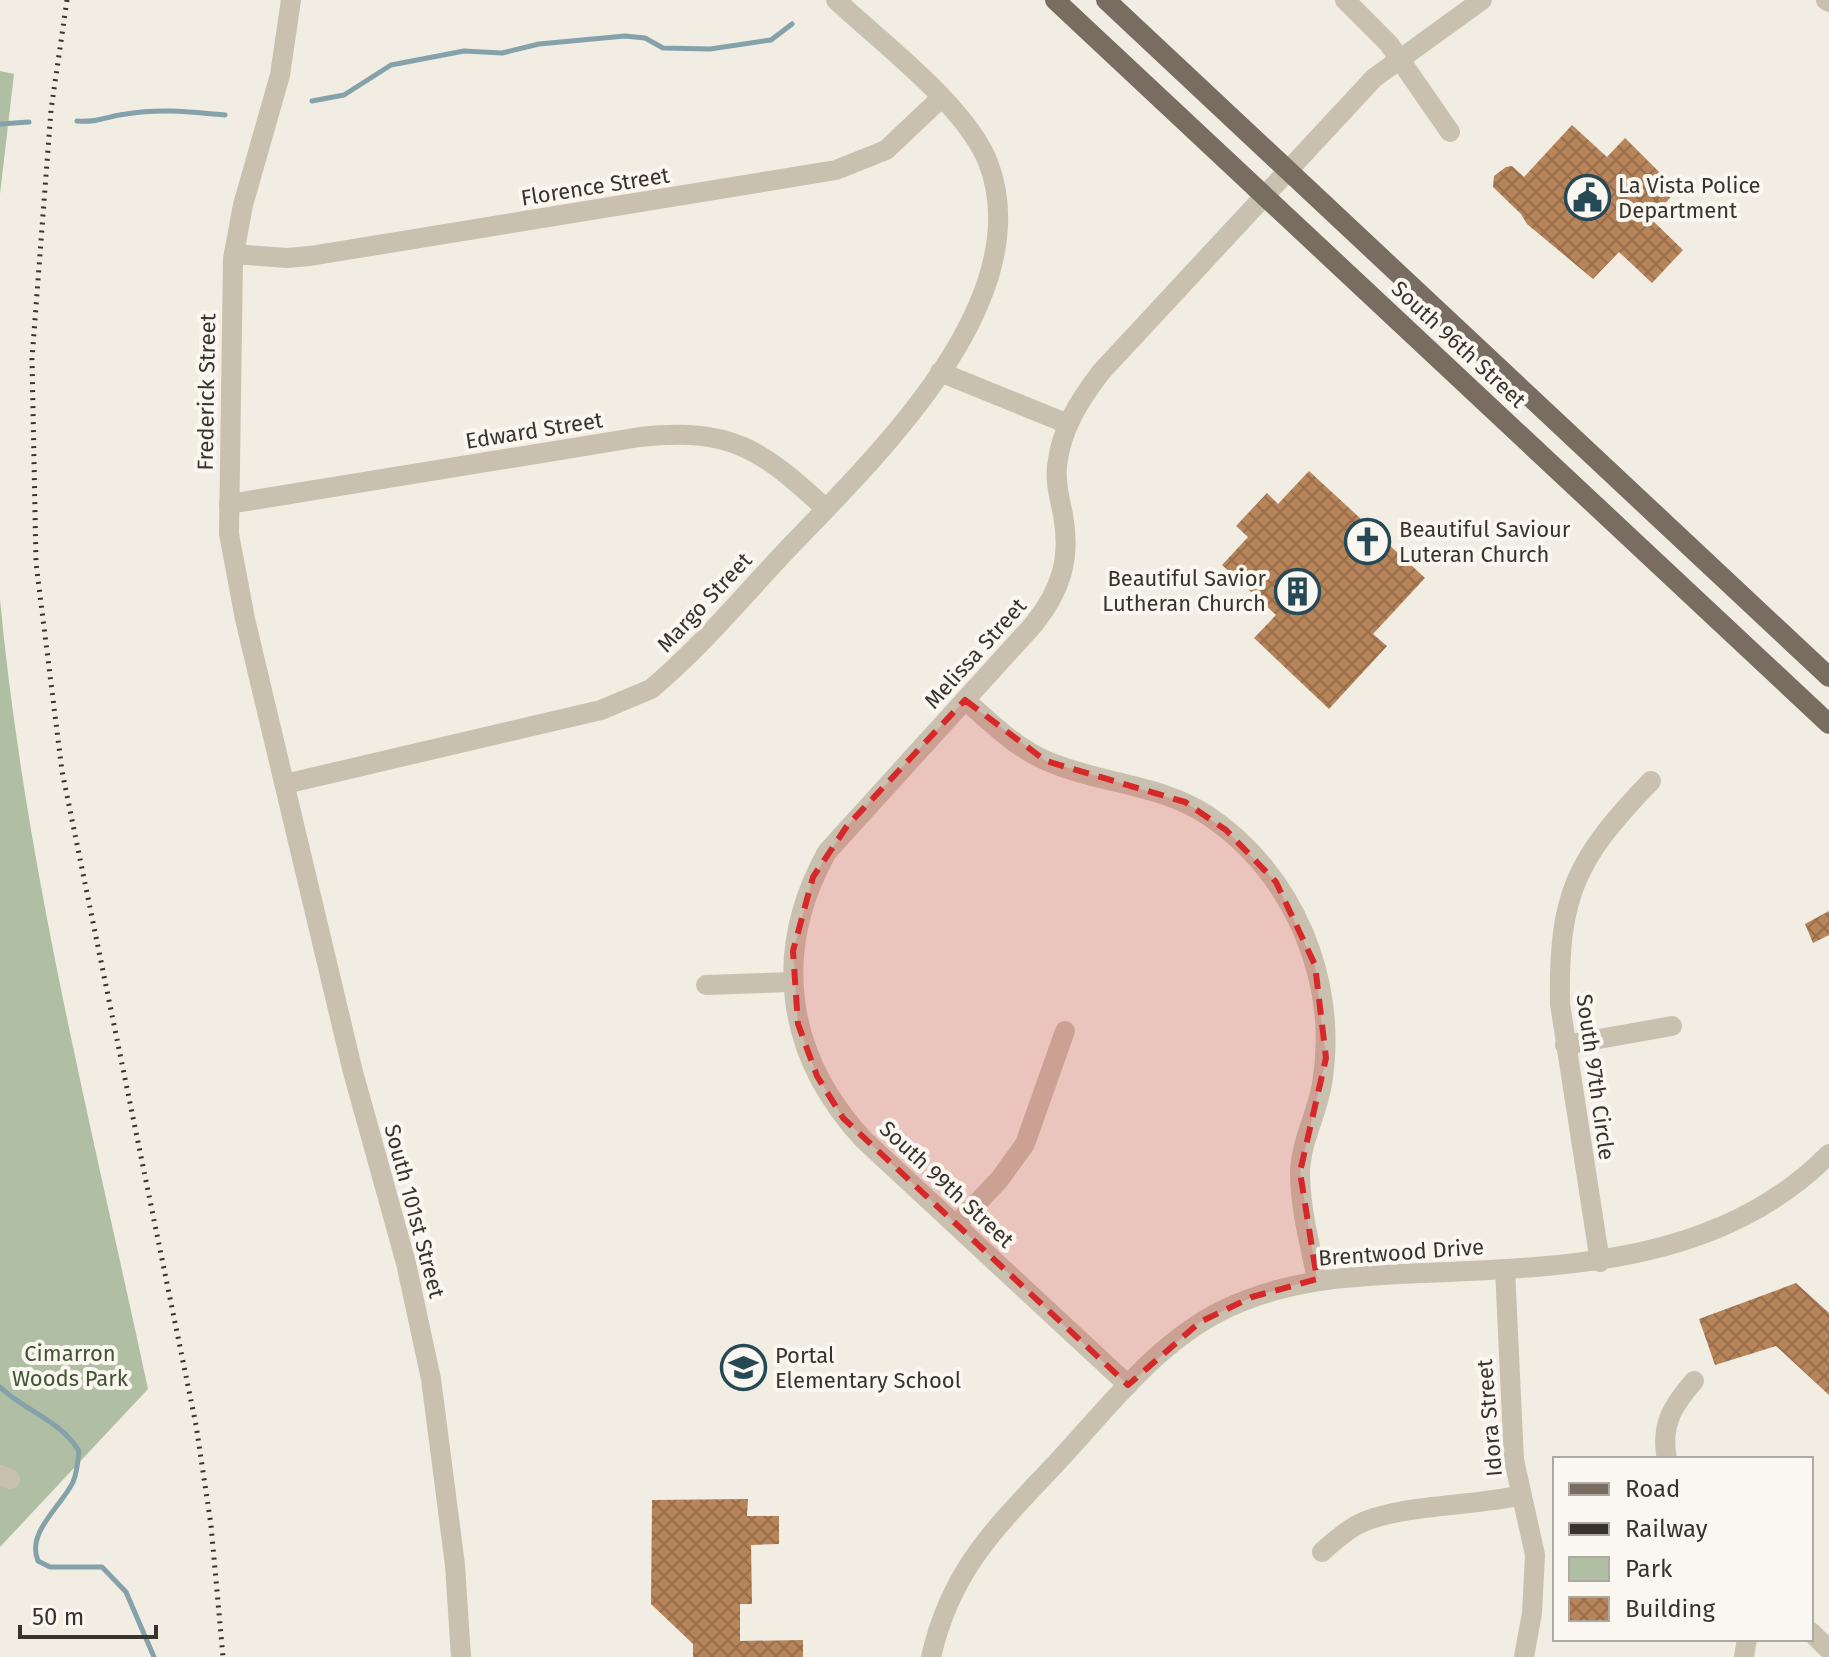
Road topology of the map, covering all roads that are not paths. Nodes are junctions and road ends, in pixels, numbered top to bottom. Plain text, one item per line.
1 (291, 0) edge
2 (836, 0) edge
3 (1055, 0) edge
4 (1106, 0) edge
5 (1345, 0) edge
6 (1482, 0) edge
7 (1400, 58) junction
8 (941, 98) junction
9 (1450, 132) dead end
10 (1290, 171) junction
11 (1267, 197) junction
12 (234, 254) junction
13 (940, 372) junction
14 (1068, 424) junction
15 (229, 504) junction
16 (826, 509) junction
17 (1829, 677) edge
18 (965, 700) junction
19 (1829, 724) edge
20 (1651, 781) dead end
21 (285, 784) junction
22 (792, 982) junction
23 (706, 985) dead end
24 (1672, 1026) dead end
25 (1065, 1031) dead end
26 (1565, 1045) junction
27 (1829, 1154) edge
28 (956, 1225) junction
29 (1600, 1262) junction
30 (1505, 1269) junction
31 (1317, 1279) junction
32 (1694, 1381) dead end
33 (1128, 1385) junction
34 (1667, 1457) edge
35 (1521, 1495) junction
36 (1322, 1552) dead end
37 (1813, 1634) edge
38 (1829, 1650) edge
39 (461, 1657) edge
40 (931, 1657) edge
41 (1524, 1657) edge

1 - 12 street, Frederick Street
2 - 8 street, Margo Street
3 - 11 main road, South 96th Street
4 - 10 main road, South 96th Street
5 - 7 street
6 - 7 street, Melissa Street
7 - 9 street
7 - 10 street, Melissa Street
8 - 12 street, Florence Street
8 - 13 street, Margo Street
10 - 11 street, Melissa Street
10 - 17 main road, South 96th Street
11 - 14 street, Melissa Street
11 - 19 main road, South 96th Street
12 - 15 street, Frederick Street
13 - 14 street
13 - 16 street, Margo Street
14 - 18 street, Melissa Street
15 - 16 street, Edward Street
15 - 21 street, Frederick Street
16 - 21 street, Margo Street
18 - 22 street, Melissa Street
18 - 31 street
20 - 26 street, South 97th Circle
21 - 39 street, South 101st Street
22 - 23 street
22 - 28 street, South 99th Street
24 - 26 street
25 - 28 street
26 - 29 street, South 97th Circle
27 - 29 street, Brentwood Drive
28 - 33 street, South 99th Street
29 - 30 street, Brentwood Drive
30 - 31 street, Brentwood Drive
30 - 35 street, Idora Street
31 - 33 street, Brentwood Drive
32 - 34 street
33 - 40 street, Brentwood Drive
35 - 36 street
35 - 41 street, Idora Street
37 - 38 street

